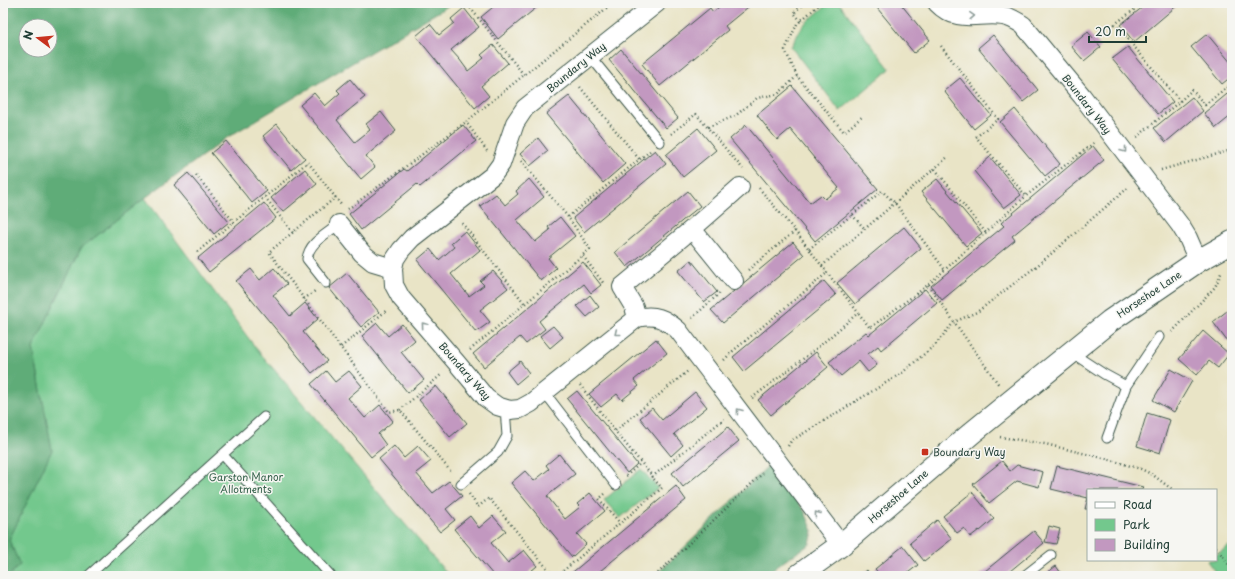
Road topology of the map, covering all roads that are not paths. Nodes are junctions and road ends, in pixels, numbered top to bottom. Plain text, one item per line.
1 (657, 3) edge
2 (937, 3) edge
3 (595, 61) junction
4 (660, 142) road end
5 (740, 187) dead end
6 (339, 224) joint
7 (692, 229) junction
8 (1232, 242) edge
9 (1198, 261) junction
10 (393, 268) junction
11 (734, 281) dead end
12 (326, 283) dead end
13 (637, 318) junction
14 (1159, 337) road end
15 (1070, 352) junction
16 (1126, 386) junction
17 (546, 390) junction
18 (505, 408) junction
19 (264, 417) dead end
20 (1108, 438) dead end
21 (223, 455) junction
22 (461, 484) road end
23 (616, 485) dead end
24 (841, 546) junction
25 (1051, 555) dead end
26 (88, 576) edge
27 (331, 576) edge
28 (798, 576) edge
29 (1024, 576) edge

1 - 3 street, Boundary Way
2 -> 9 street, Boundary Way
3 - 4 lane
3 - 10 street, Boundary Way
5 - 7 street
6 - 10 street
6 - 12 lane
7 - 11 street
7 - 13 street
8 - 9 street, Horseshoe Lane
9 - 15 street, Horseshoe Lane
18 -> 10 street, Boundary Way
13 -> 17 street
24 -> 13 street
14 - 16 lane
15 - 16 lane
15 - 24 street, Horseshoe Lane
16 - 20 lane
17 - 18 street
17 - 23 lane
18 - 22 lane
19 - 21 lane
21 - 26 lane
21 - 27 lane
24 - 28 street, Horseshoe Lane
25 - 29 lane

